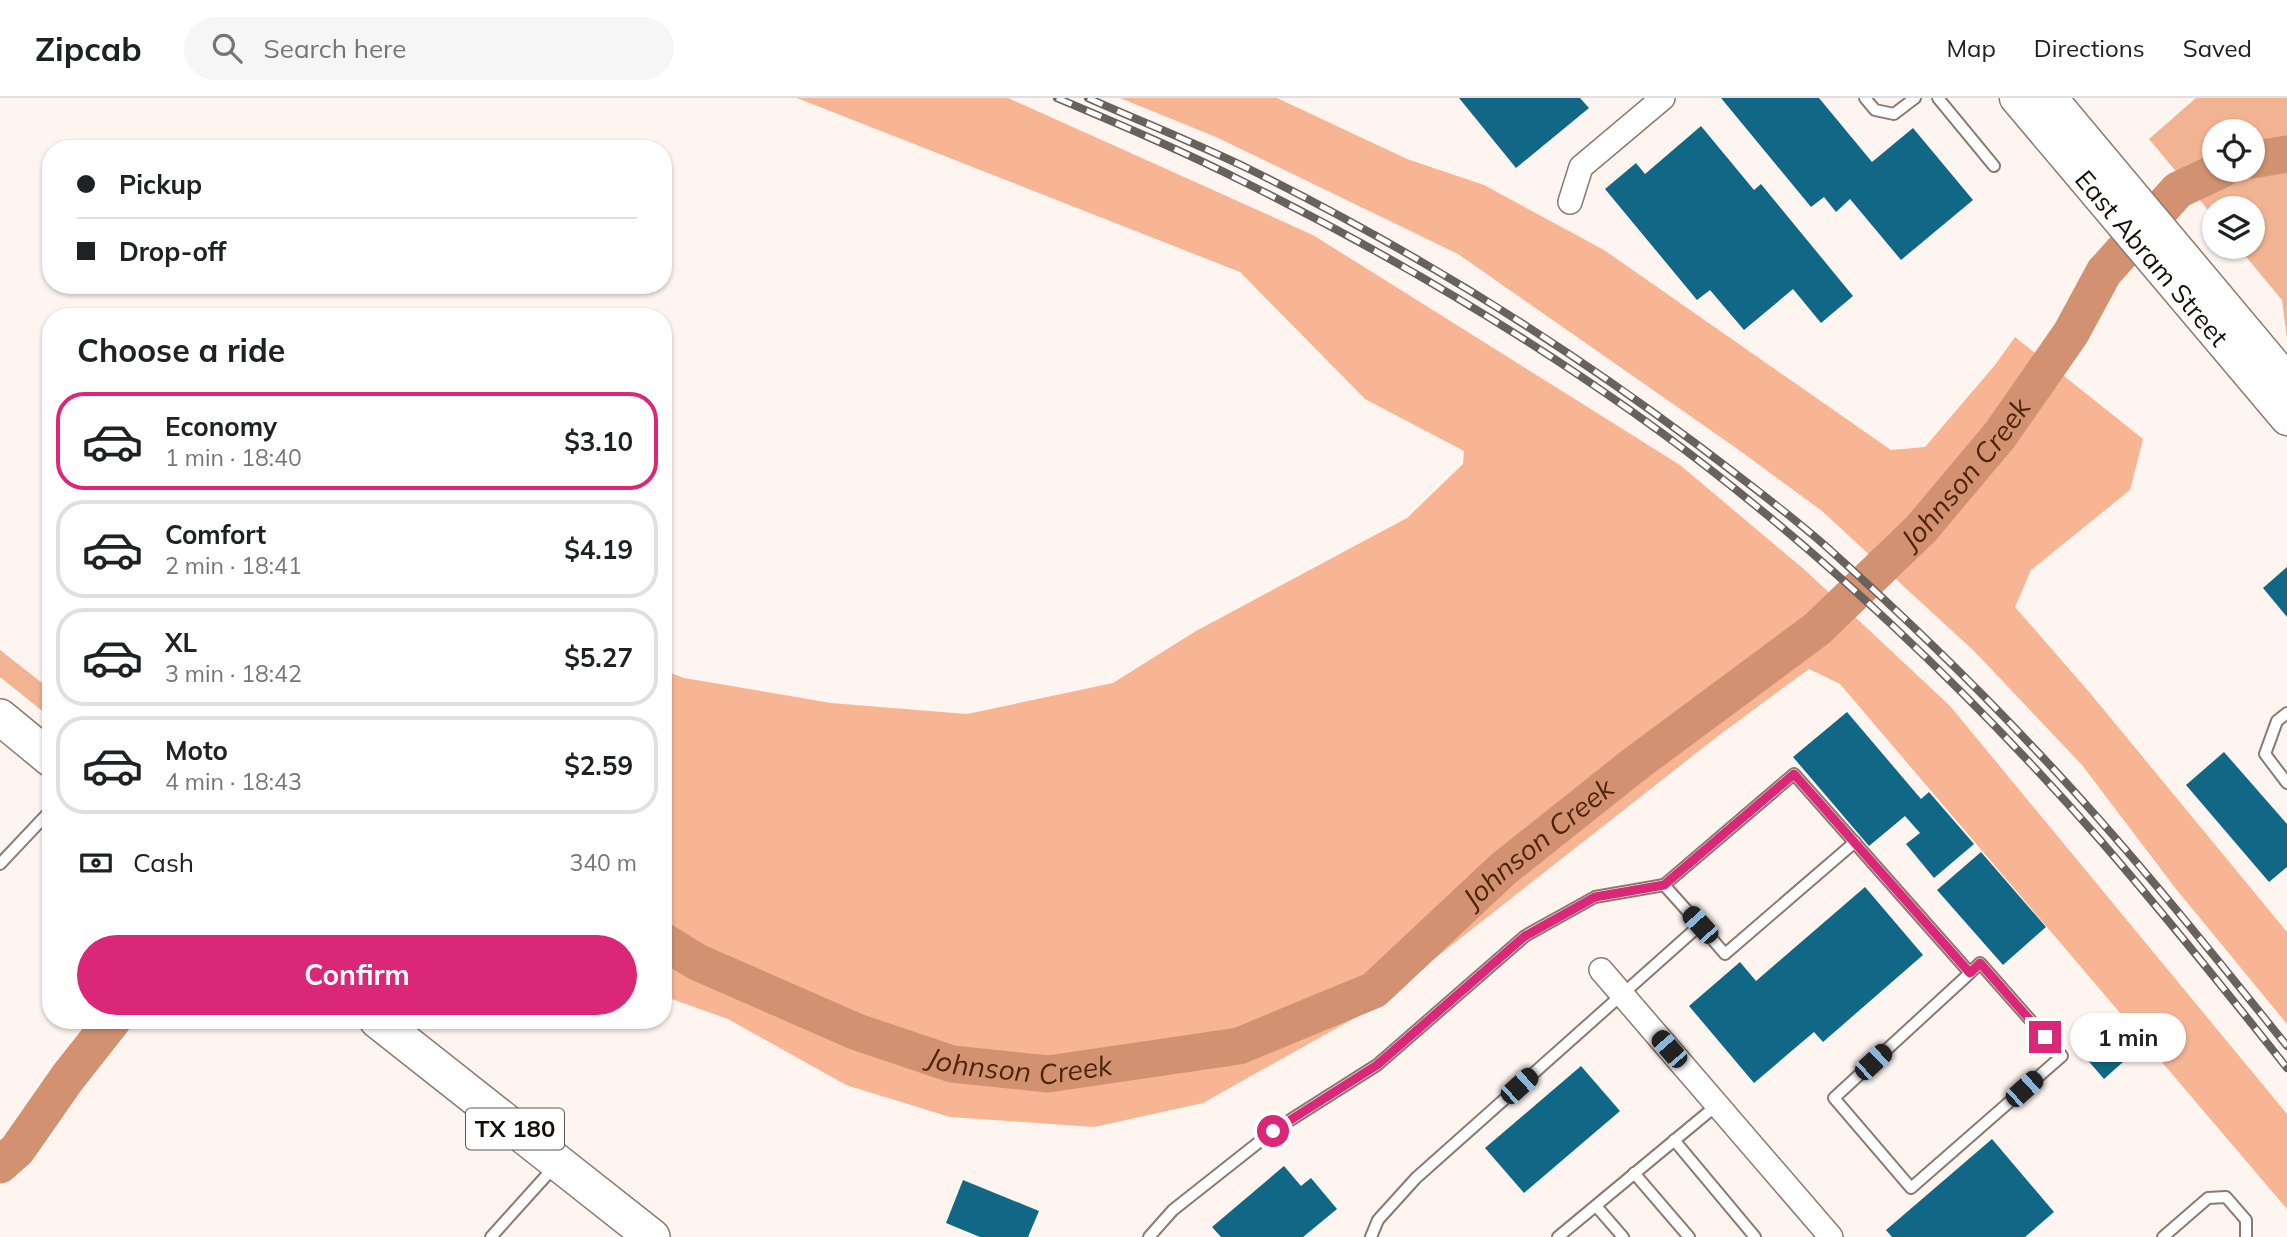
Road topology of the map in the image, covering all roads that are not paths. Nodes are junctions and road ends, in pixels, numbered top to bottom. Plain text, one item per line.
1 (1663, 98) edge
2 (1865, 98) edge
3 (1915, 98) edge
4 (1938, 98) edge
5 (2016, 98) edge
6 (2051, 98) edge
7 (1994, 166) dead end
8 (2099, 176) junction
9 (1570, 202) dead end
10 (2212, 311) junction
11 (2287, 380) edge
12 (2287, 419) edge
13 (2287, 713) edge
14 (0, 717) edge
15 (42, 752) edge
16 (2287, 783) edge
17 (42, 820) edge
18 (1854, 842) junction
19 (0, 864) edge
20 (1664, 885) junction
21 (1700, 925) junction
22 (1601, 970) dead end
23 (1970, 973) junction
24 (1622, 994) junction
25 (388, 1029) edge
26 (1717, 1105) junction
27 (1674, 1140) junction
28 (558, 1163) junction
29 (1634, 1173) junction
30 (1596, 1206) junction
31 (491, 1237) edge
32 (652, 1237) edge
33 (1149, 1237) edge
34 (1371, 1237) edge
35 (1558, 1237) edge
36 (1623, 1237) edge
37 (1689, 1237) edge
38 (1755, 1237) edge
39 (1831, 1237) edge
40 (2163, 1237) edge
41 (2246, 1237) edge

1 - 9 street
2 - 3 lane
4 - 7 lane
5 - 8 main road, East Abram Street
6 - 8 main road, East Abram Street
8 - 10 main road, East Abram Street
10 - 11 main road, East Abram Street
10 - 12 main road, East Abram Street
13 - 16 lane
14 - 15 main road
17 - 19 lane
18 - 20 lane
18 - 21 lane
18 - 23 lane
20 - 21 lane
20 - 33 lane
21 - 24 lane
22 - 24 street
23 - 23 lane
24 - 26 street
24 - 34 lane
25 - 28 main road, TX 180
26 - 27 lane
26 - 39 street
27 - 29 lane
27 - 38 lane
28 - 31 lane
28 - 32 main road, TX 180
29 - 30 lane
29 - 37 lane
30 - 35 lane
30 - 36 lane
40 - 41 lane

